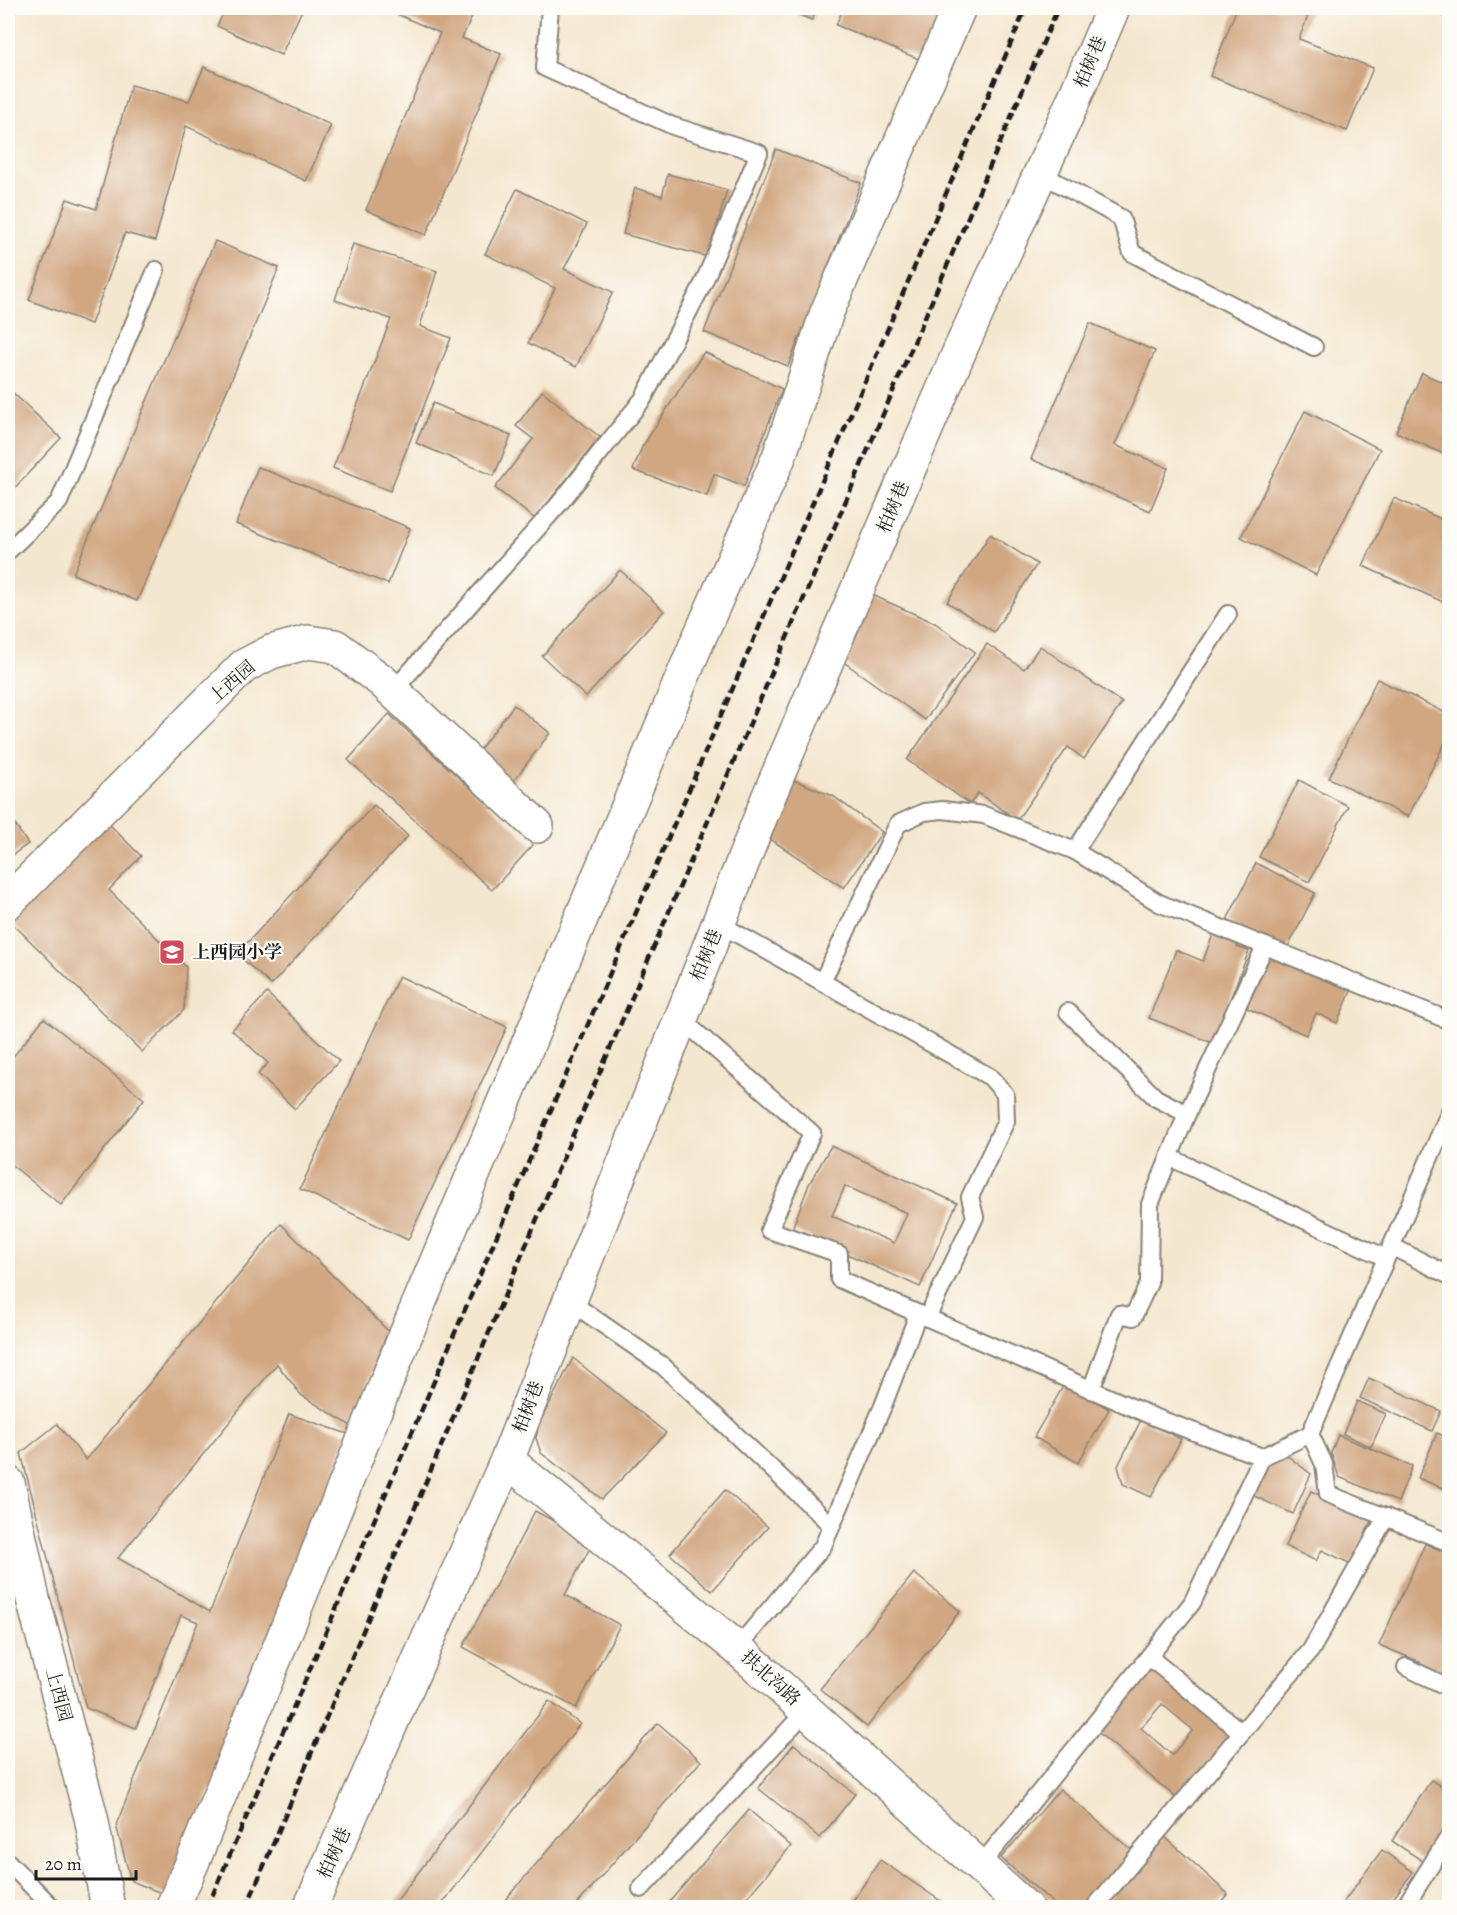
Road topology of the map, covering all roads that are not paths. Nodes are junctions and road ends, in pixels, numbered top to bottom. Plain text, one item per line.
1 (550, 8) edge
2 (959, 8) edge
3 (1113, 8) edge
4 (1040, 173) junction
5 (156, 270) dead end
6 (1314, 347) dead end
7 (8, 551) edge
8 (1228, 614) dead end
9 (393, 691) junction
10 (537, 826) dead end
11 (1075, 851) junction
12 (8, 902) edge
13 (718, 923) junction
14 (1265, 946) junction
15 (822, 982) junction
16 (1068, 1012) dead end
17 (681, 1019) junction
18 (1449, 1021) edge
19 (1449, 1111) edge
20 (1187, 1114) junction
21 (1169, 1157) junction
22 (1388, 1252) junction
23 (1449, 1276) edge
24 (569, 1301) junction
25 (923, 1316) junction
26 (1091, 1390) junction
27 (1310, 1434) junction
28 (1262, 1457) junction
29 (507, 1460) junction
30 (8, 1483) edge
31 (1386, 1517) junction
32 (831, 1525) junction
33 (1449, 1543) edge
34 (737, 1648) junction
35 (1149, 1657) junction
36 (1406, 1667) dead end
37 (1449, 1688) edge
38 (807, 1710) junction
39 (1241, 1732) junction
40 (1449, 1835) edge
41 (8, 1862) edge
42 (980, 1866) junction
43 (641, 1889) dead end
44 (1021, 1906) edge
45 (53, 1908) edge
46 (108, 1908) edge
47 (172, 1908) edge
48 (310, 1908) edge
49 (1094, 1908) edge
50 (1404, 1908) edge

1 - 9 lane
2 - 47 street
3 - 4 street, 柏树巷
4 - 6 lane
4 - 13 street, 柏树巷
5 - 7 lane
8 - 11 lane
9 - 10 street, 上西园
9 - 12 street, 上西园
11 - 14 lane
11 - 15 lane
13 - 15 lane
13 - 17 street, 柏树巷
14 - 18 lane
14 - 20 lane
15 - 25 lane
16 - 20 lane
17 - 24 street, 柏树巷
17 - 25 lane
19 - 22 lane
20 - 21 lane
21 - 22 lane
21 - 26 lane
22 - 23 lane
22 - 27 lane
24 - 29 street, 柏树巷
24 - 32 lane
25 - 26 lane
25 - 32 lane
26 - 28 lane
27 - 28 lane
27 - 31 lane
28 - 35 lane
29 - 34 street, 拱北沟路
29 - 48 street, 柏树巷
30 - 46 street, 上西园
31 - 33 lane
31 - 39 lane
32 - 34 lane
34 - 38 street, 拱北沟路
35 - 39 lane
35 - 42 lane
36 - 37 lane
38 - 42 street, 拱北沟路
38 - 43 lane
39 - 49 lane
40 - 50 lane
41 - 45 lane
42 - 44 street, 拱北沟路

